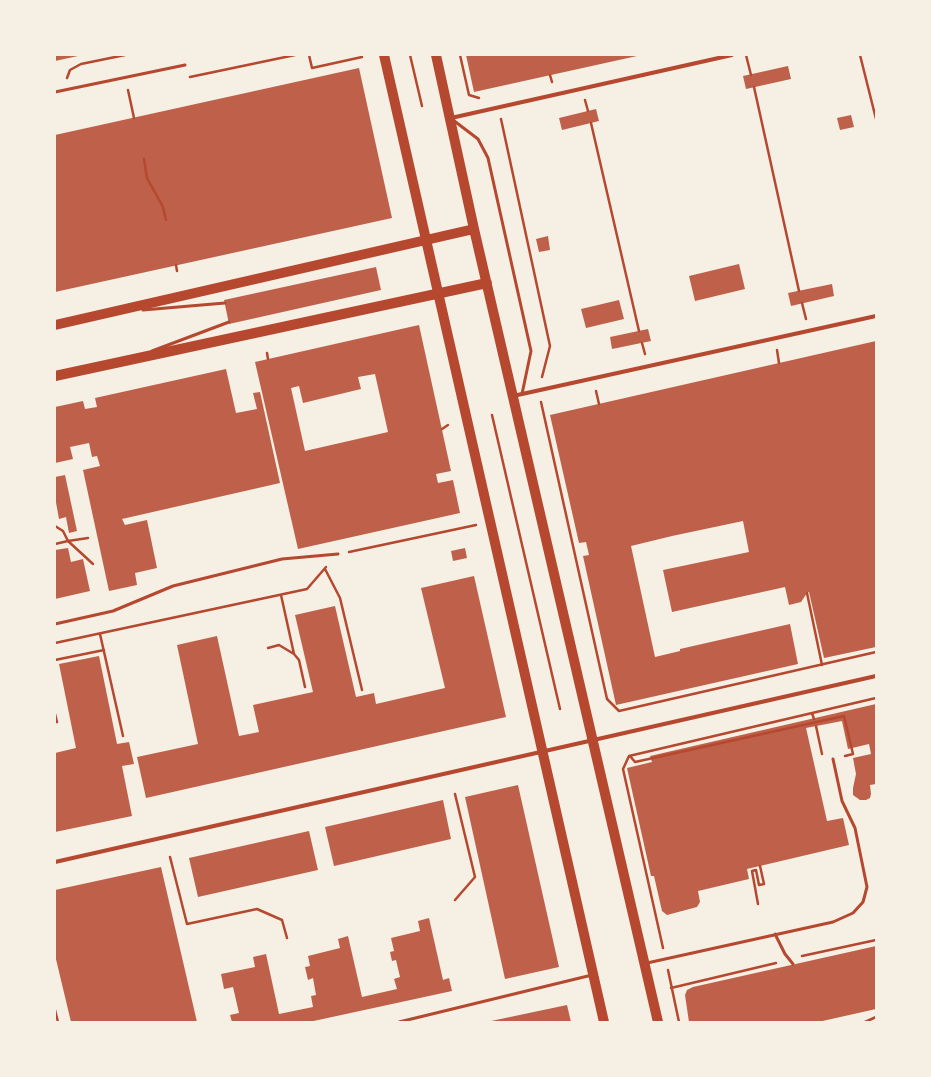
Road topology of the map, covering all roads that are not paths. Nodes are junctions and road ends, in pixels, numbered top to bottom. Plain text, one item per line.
1 (384, 55) edge
2 (436, 55) edge
3 (732, 55) edge
4 (185, 65) dead end
5 (55, 92) edge
6 (451, 118) junction
7 (474, 229) junction
8 (426, 240) junction
9 (487, 283) junction
10 (438, 294) junction
11 (225, 303) dead end
12 (111, 312) junction
13 (876, 316) edge
14 (229, 322) dead end
15 (55, 325) edge
16 (126, 360) junction
17 (55, 376) edge
18 (517, 395) junction
19 (338, 554) road end
20 (55, 624) edge
21 (876, 676) edge
22 (592, 740) junction
23 (542, 751) junction
24 (833, 759) dead end
25 (55, 862) edge
26 (775, 934) junction
27 (644, 963) junction
28 (793, 964) dead end
29 (593, 975) junction
30 (399, 1022) edge
31 (604, 1022) edge
32 (658, 1022) edge

1 - 8 main road
2 - 6 main road
3 - 6 street
4 - 5 lane
6 - 7 main road
6 - 18 lane
7 - 8 main road
7 - 9 main road
8 - 10 main road
8 - 12 main road
9 - 10 main road
9 - 18 main road
10 - 16 main road
10 - 23 main road
11 - 12 lane
12 - 15 main road
13 - 18 street
14 - 16 lane
16 - 17 main road
18 - 22 main road
19 - 20 lane
21 - 22 street
22 - 23 street
22 - 27 main road
23 - 25 street
23 - 29 main road
24 - 26 lane
26 - 27 lane
26 - 28 lane
27 - 32 main road
29 - 30 lane
29 - 31 main road

